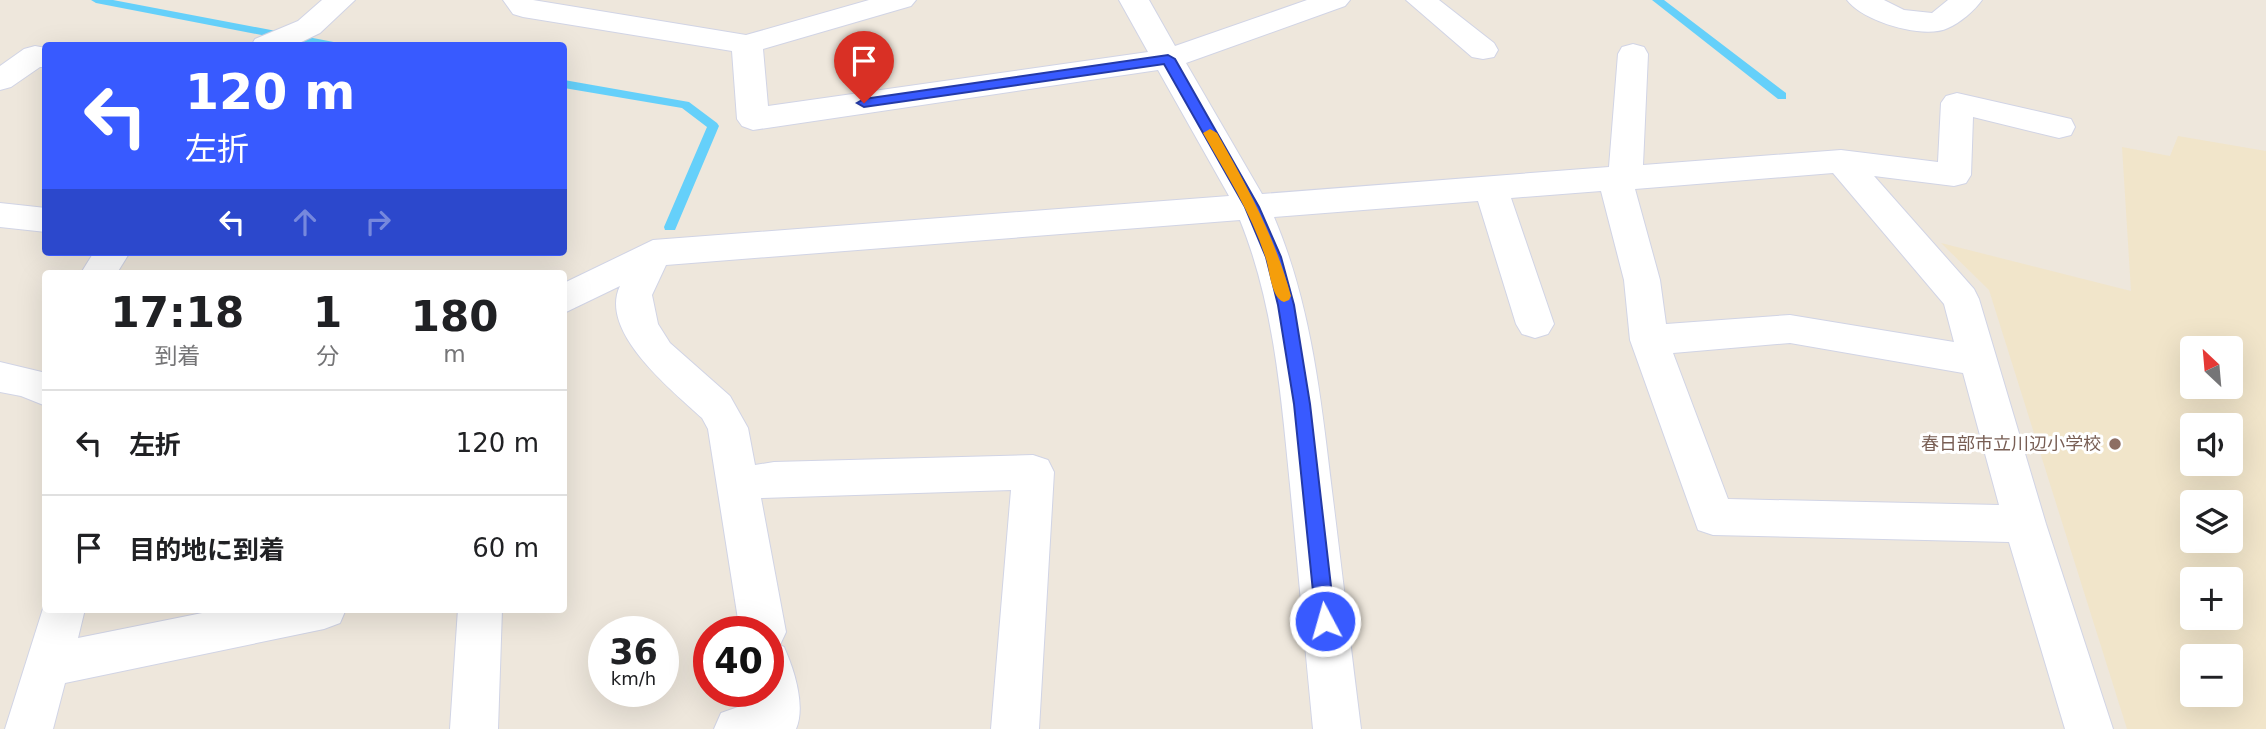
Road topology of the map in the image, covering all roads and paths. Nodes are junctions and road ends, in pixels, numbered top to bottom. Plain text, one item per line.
1 (340, 0) edge
2 (901, 0) edge
3 (1134, 0) edge
4 (1421, 0) edge
5 (1862, 0) edge
6 (1967, 0) edge
7 (1330, 1) edge
8 (530, 3) edge
9 (272, 42) edge
10 (747, 44) junction
11 (1483, 50) dead end
12 (1633, 54) dead end
13 (42, 57) edge
14 (1168, 59) junction
15 (0, 80) edge
16 (2059, 127) dead end
17 (1841, 161) junction
18 (1620, 179) junction
19 (1491, 188) junction
20 (1252, 207) junction
21 (0, 215) edge
22 (42, 220) edge
23 (653, 253) junction
24 (567, 297) edge
25 (1535, 324) dead end
26 (1649, 340) junction
27 (1979, 361) junction
28 (738, 485) junction
29 (2025, 524) junction
30 (62, 613) edge
31 (304, 613) edge
32 (480, 613) edge
33 (760, 616) edge
34 (47, 665) junction
35 (776, 707) edge
36 (29, 729) edge
37 (474, 729) edge
38 (738, 729) edge
39 (1015, 729) edge
40 (1337, 729) edge
41 (2089, 729) edge

1 - 9 street
2 - 10 street
3 - 14 street
4 - 11 street
5 - 6 street
7 - 14 street
8 - 10 street
10 - 14 street
12 - 18 street
13 - 15 street
14 - 20 street
16 - 17 street
17 - 18 street
17 - 27 street
18 - 19 street
18 - 26 street
19 - 20 street
19 - 25 street
20 - 23 street
20 - 40 street
21 - 22 street
23 - 24 street
23 - 28 street
26 - 27 street
26 - 29 street
27 - 29 street
28 - 33 street
28 - 39 street
29 - 41 street
30 - 34 street
31 - 34 street
32 - 37 street
34 - 36 street
35 - 38 street

